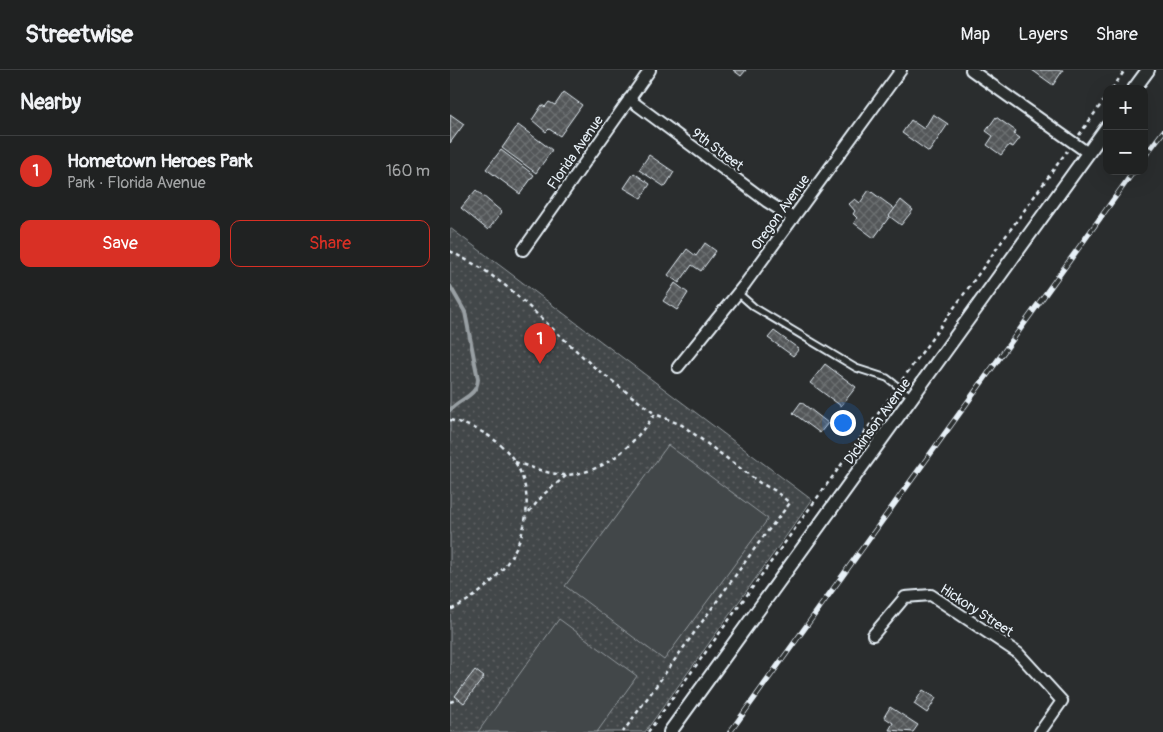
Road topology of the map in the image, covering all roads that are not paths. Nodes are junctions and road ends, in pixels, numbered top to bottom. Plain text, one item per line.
1 (650, 70) edge
2 (901, 70) edge
3 (971, 70) edge
4 (1148, 70) edge
5 (1137, 85) edge
6 (629, 99) junction
7 (1105, 130) edge
8 (1088, 153) junction
9 (793, 218) junction
10 (523, 250) dead end
11 (738, 293) junction
12 (678, 367) dead end
13 (912, 397) junction
14 (873, 635) dead end
15 (670, 732) edge
16 (1040, 732) edge

1 - 6 street, Florida Avenue
2 - 9 street, Oregon Avenue
3 - 8 street
4 - 5 street
6 - 9 street, 9th Street
6 - 10 street, Florida Avenue
7 - 8 street, Dickinson Avenue
8 - 13 street, Dickinson Avenue
9 - 11 street, Oregon Avenue
11 - 12 street, Oregon Avenue
11 - 13 lane
13 - 15 street, Dickinson Avenue
14 - 16 street, Hickory Street

